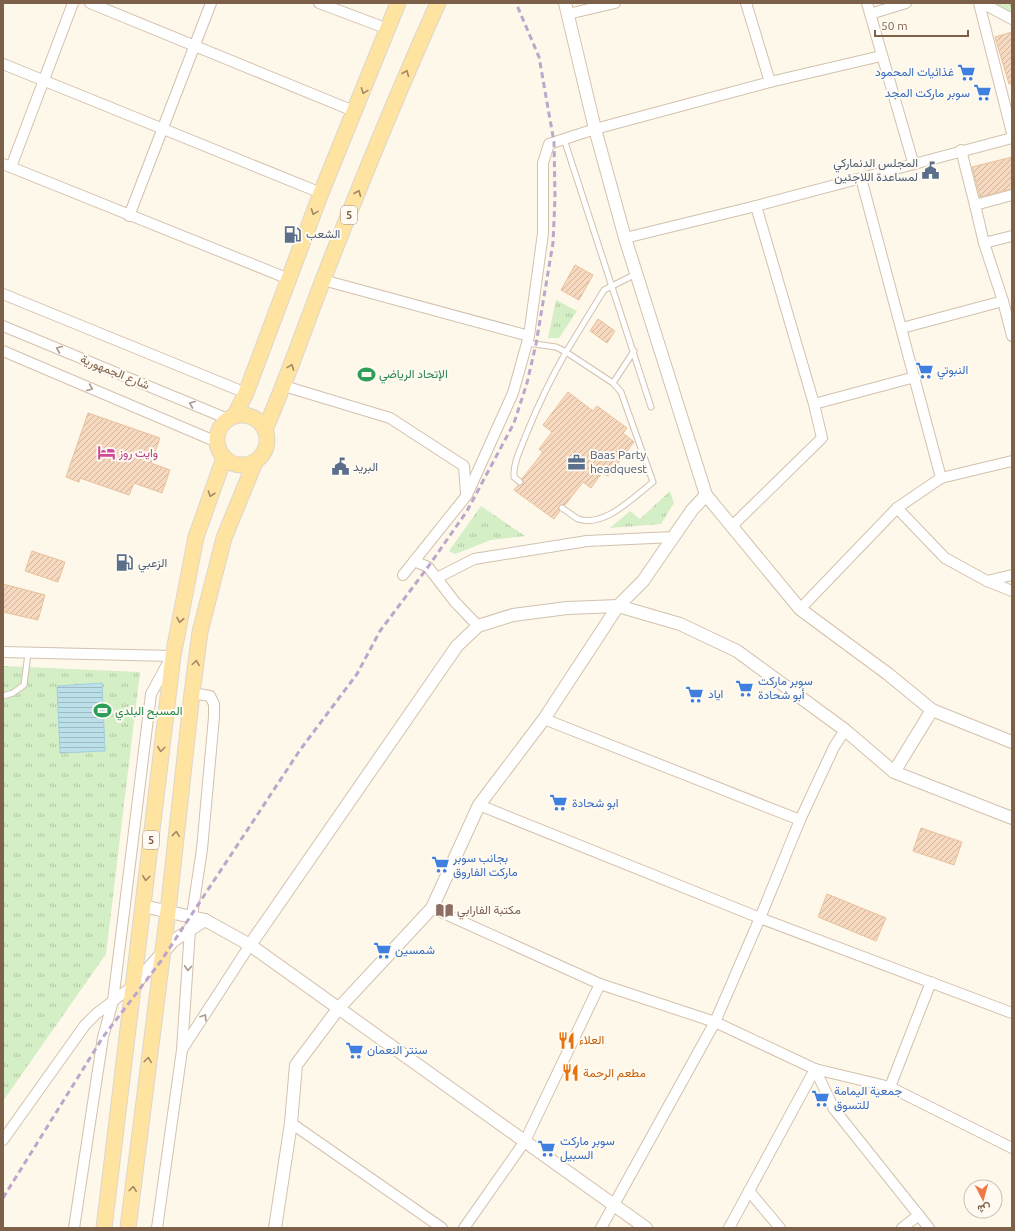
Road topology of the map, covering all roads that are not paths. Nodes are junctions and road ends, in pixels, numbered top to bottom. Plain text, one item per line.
1 (73, 3) edge
2 (90, 3) edge
3 (211, 3) edge
4 (320, 3) edge
5 (398, 3) edge
6 (438, 3) edge
7 (615, 3) edge
8 (746, 3) edge
9 (867, 3) edge
10 (906, 3) edge
11 (981, 3) edge
12 (566, 9) edge
13 (870, 14) junction
14 (1012, 19) edge
15 (388, 29) junction
16 (196, 45) junction
17 (881, 56) junction
18 (3, 64) edge
19 (44, 81) junction
20 (770, 82) junction
21 (356, 112) junction
22 (595, 129) junction
23 (163, 130) junction
24 (1012, 133) edge
25 (1012, 138) edge
26 (564, 139) junction
27 (961, 150) junction
28 (913, 162) junction
29 (7, 165) edge
30 (861, 178) junction
31 (321, 193) junction
32 (1012, 195) edge
33 (974, 205) junction
34 (756, 206) junction
35 (129, 216) junction
36 (1012, 236) edge
37 (626, 238) junction
38 (984, 243) junction
39 (636, 274) junction
40 (289, 279) junction
41 (323, 280) junction
42 (613, 286) junction
43 (3, 294) edge
44 (1003, 301) junction
45 (3, 326) edge
46 (902, 328) junction
47 (1012, 336) edge
48 (528, 339) junction
49 (3, 351) edge
50 (634, 351) junction
51 (566, 352) junction
52 (915, 377) junction
53 (613, 383) junction
54 (284, 386) junction
55 (246, 393) junction
56 (814, 404) junction
57 (651, 407) dead end
58 (232, 417) junction
59 (265, 429) junction
60 (217, 442) junction
61 (224, 458) junction
62 (1012, 461) edge
63 (255, 462) junction
64 (941, 478) junction
65 (520, 482) dead end
66 (467, 495) junction
67 (706, 495) junction
68 (562, 508) dead end
69 (897, 508) junction
70 (731, 527) junction
71 (674, 537) junction
72 (414, 561) junction
73 (403, 575) dead end
74 (1012, 575) edge
75 (437, 578) junction
76 (987, 581) junction
77 (1012, 591) edge
78 (618, 606) junction
79 (800, 609) junction
80 (478, 626) junction
81 (3, 652) edge
82 (28, 653) junction
83 (173, 656) junction
84 (192, 694) junction
85 (3, 696) edge
86 (932, 710) junction
87 (544, 718) junction
88 (845, 730) junction
89 (1012, 742) edge
90 (894, 772) junction
91 (479, 805) junction
92 (1012, 818) edge
93 (800, 820) junction
94 (143, 906) junction
95 (432, 908) junction
96 (168, 911) junction
97 (192, 917) junction
98 (760, 918) junction
99 (204, 920) junction
100 (190, 929) junction
101 (250, 945) junction
102 (162, 953) junction
103 (931, 982) junction
104 (600, 984) junction
105 (134, 985) junction
106 (113, 1001) junction
107 (338, 1009) junction
108 (1012, 1013) edge
109 (715, 1022) junction
110 (182, 1050) junction
111 (815, 1069) junction
112 (890, 1087) junction
113 (291, 1123) junction
114 (3, 1140) edge
115 (525, 1141) junction
116 (1012, 1148) edge
117 (749, 1191) junction
118 (615, 1206) junction
119 (919, 1214) junction
120 (74, 1228) edge
121 (104, 1228) edge
122 (128, 1228) edge
123 (157, 1228) edge
124 (275, 1228) edge
125 (442, 1228) edge
126 (464, 1228) edge
127 (601, 1228) edge
128 (646, 1228) edge
129 (729, 1228) edge
130 (780, 1228) edge
131 (902, 1228) edge
132 (929, 1228) edge

1 - 19 street
2 - 16 street
3 - 16 street
4 - 15 street
5 - 15 main road
41 -> 6 main road, 5
7 - 12 street
8 - 20 street
9 - 13 street
10 - 13 street
11 - 14 street
11 - 24 street
12 - 22 street
13 - 17 street
15 -> 21 main road
16 - 21 street
16 - 23 street
17 - 20 street
17 - 28 street
18 - 19 street
19 - 23 street
19 - 29 street
20 - 22 street
21 - 31 main road
22 - 26 street
22 - 37 street
23 - 31 street
23 - 35 street
25 - 27 street
26 - 42 lane
26 - 48 street
27 - 28 street
27 - 33 street
28 - 30 street
29 - 35 street
30 - 34 street
30 - 46 street
31 -> 40 main road
32 - 33 street
33 - 38 street
34 - 37 street
34 - 56 street
35 - 40 street
36 - 38 street
37 - 39 street
38 - 44 street
39 - 42 lane
39 - 67 street
40 - 55 main road
41 - 48 street
54 -> 41 main road, 5
42 - 50 lane
42 - 51 lane
43 - 55 street
44 - 46 street
44 - 47 street
58 -> 45 street, شارع الجمهورية
46 - 52 street
48 - 51 lane
48 - 66 street
49 -> 60 street, شارع الجمهورية
50 - 53 lane
50 - 57 lane
51 - 53 lane
51 - 65 lane
52 - 56 street
52 - 64 street
53 - 68 lane
54 - 59 main road, 5
54 - 66 street
55 - 58 main road
56 - 70 street
58 - 59 main road
58 - 60 main road
59 - 63 main road
60 - 61 main road
61 - 63 main road
61 -> 83 main road, 5
62 - 64 street
84 -> 63 main road, 5
64 - 69 street
66 - 72 street
67 - 70 street
67 - 71 street
69 - 76 street
69 - 79 street
70 - 79 street
71 - 75 street
71 - 78 street
72 - 73 street
72 - 75 street
74 - 76 street
75 - 80 street
76 - 77 street
78 - 80 street
78 - 87 street
78 - 88 street
79 - 86 street
80 - 101 street
81 - 82 street
82 - 83 street
82 - 85 lane
83 -> 94 main road, 5
83 - 106 street
96 -> 84 main road, 5
84 - 97 street
86 - 89 street
86 - 90 street
87 - 91 street
87 - 93 street
88 - 90 street
88 - 93 street
90 - 92 street
91 - 95 street
91 - 98 street
93 - 98 street
94 - 96 street
94 - 105 main road, 5
95 - 104 street
95 - 107 street
96 - 97 street
96 - 102 main road, 5
97 - 99 street
97 - 100 street
98 - 103 street
98 - 109 street
99 - 100 street
99 - 101 street
100 - 102 street
100 -> 110 street
101 - 107 street
110 -> 101 street
102 - 105 street
122 -> 102 main road, 5
103 - 108 street
103 - 112 street
104 - 109 street
104 - 115 street
105 - 106 street
105 - 121 main road, 5
106 - 114 street
106 - 120 street
107 - 113 street
107 - 115 street
109 - 111 street
109 - 118 street
110 - 123 street
111 - 112 street
111 - 117 street
111 - 119 street
112 - 116 street
113 - 124 street
113 - 125 street
115 - 118 street
115 - 126 street
117 - 129 street
117 - 130 street
118 - 127 street
118 - 128 street
119 - 131 street
119 - 132 street

